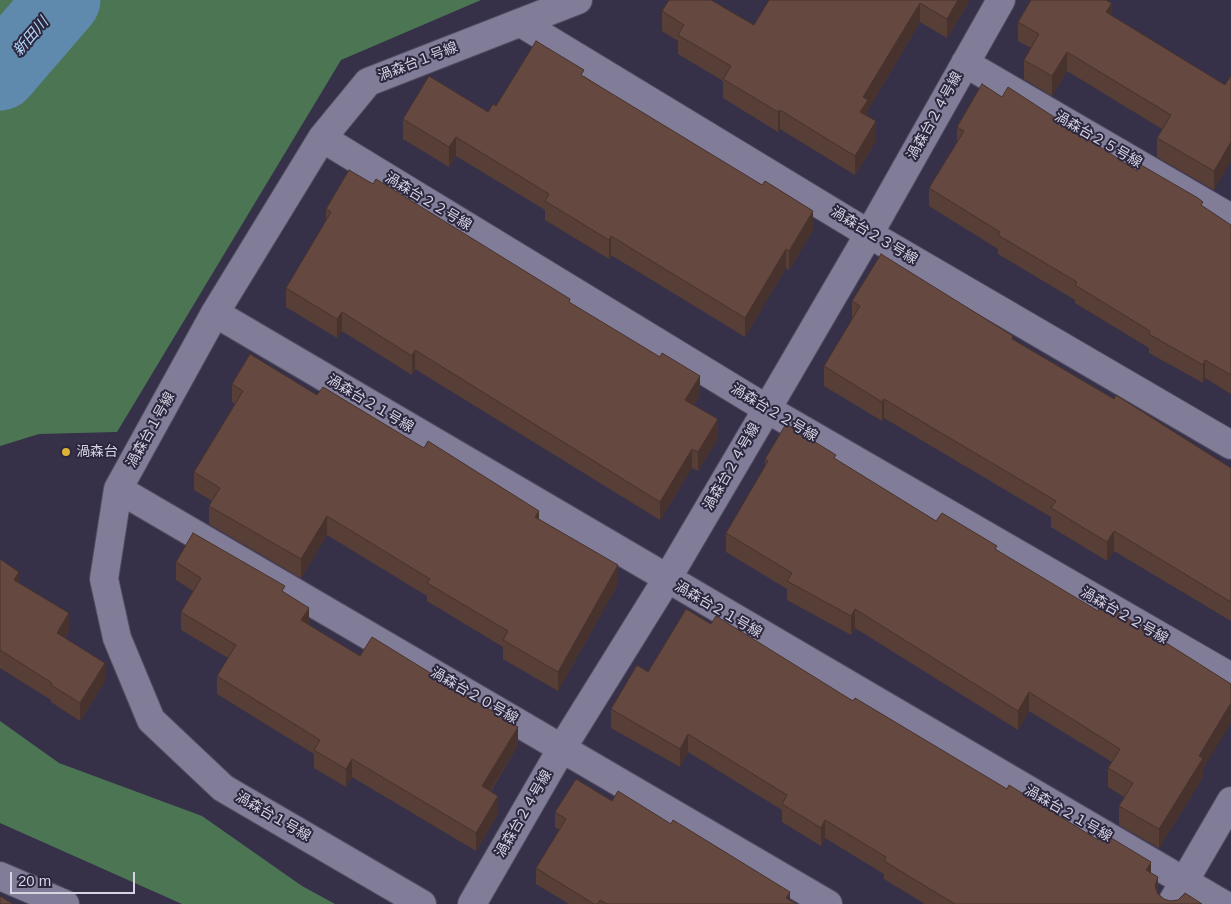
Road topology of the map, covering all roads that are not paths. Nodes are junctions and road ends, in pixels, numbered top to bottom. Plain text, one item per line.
1 (578, 0) edge
2 (1001, 0) edge
3 (521, 23) junction
4 (965, 63) junction
5 (322, 138) junction
6 (1231, 218) edge
7 (869, 234) junction
8 (215, 313) junction
9 (766, 409) junction
10 (1231, 445) edge
11 (118, 490) junction
12 (667, 580) junction
13 (1231, 677) edge
14 (562, 748) junction
15 (1231, 801) edge
16 (0, 876) edge
17 (1178, 893) edge
18 (65, 904) edge
19 (422, 904) edge
20 (472, 904) edge
21 (828, 904) edge
22 (1223, 904) edge

1 - 3 street, 渦森台１号線
2 - 4 street, 渦森台２４号線
3 - 5 street, 渦森台１号線
3 - 7 street, 渦森台２３号線
4 - 6 street, 渦森台２５号線
4 - 7 street, 渦森台２４号線
5 - 8 street, 渦森台１号線
5 - 9 street, 渦森台２２号線
7 - 9 street, 渦森台２４号線
7 - 10 street, 渦森台２３号線
8 - 11 street, 渦森台１号線
8 - 12 street, 渦森台２１号線
9 - 12 street, 渦森台２４号線
9 - 13 street, 渦森台２２号線
11 - 14 street, 渦森台２０号線
11 - 19 street, 渦森台１号線
12 - 14 street, 渦森台２４号線
12 - 17 street, 渦森台２１号線
14 - 20 street, 渦森台２４号線
14 - 21 street, 渦森台２０号線
15 - 17 street
16 - 18 street
17 - 22 street, 渦森台２１号線

